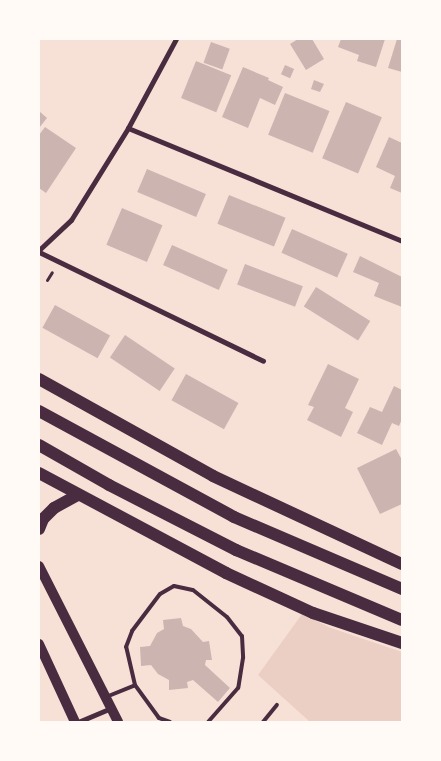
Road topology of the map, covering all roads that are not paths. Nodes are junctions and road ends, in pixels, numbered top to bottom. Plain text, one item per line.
1 (176, 39) edge
2 (128, 128) junction
3 (402, 241) edge
4 (39, 251) edge
5 (263, 361) dead end
6 (39, 379) edge
7 (39, 411) edge
8 (39, 445) edge
9 (39, 473) edge
10 (77, 495) junction
11 (39, 529) edge
12 (402, 564) edge
13 (39, 566) edge
14 (402, 589) edge
15 (402, 620) edge
16 (402, 643) edge
17 (39, 644) edge
18 (135, 685) junction
19 (106, 697) junction
20 (278, 706) dead end
21 (111, 707) junction
22 (76, 722) edge
23 (118, 722) edge
24 (170, 722) edge
25 (208, 722) edge
26 (263, 722) edge

1 - 2 street
2 - 3 street
2 - 4 street
4 - 5 street
6 - 12 main road
7 - 14 main road
8 - 15 main road
9 - 10 main road
10 - 11 main road
10 - 16 main road
13 - 19 main road
17 - 22 main road
18 - 19 lane
18 - 24 lane
18 - 25 lane
19 - 21 main road
20 - 26 lane
21 - 22 street
21 - 23 main road

